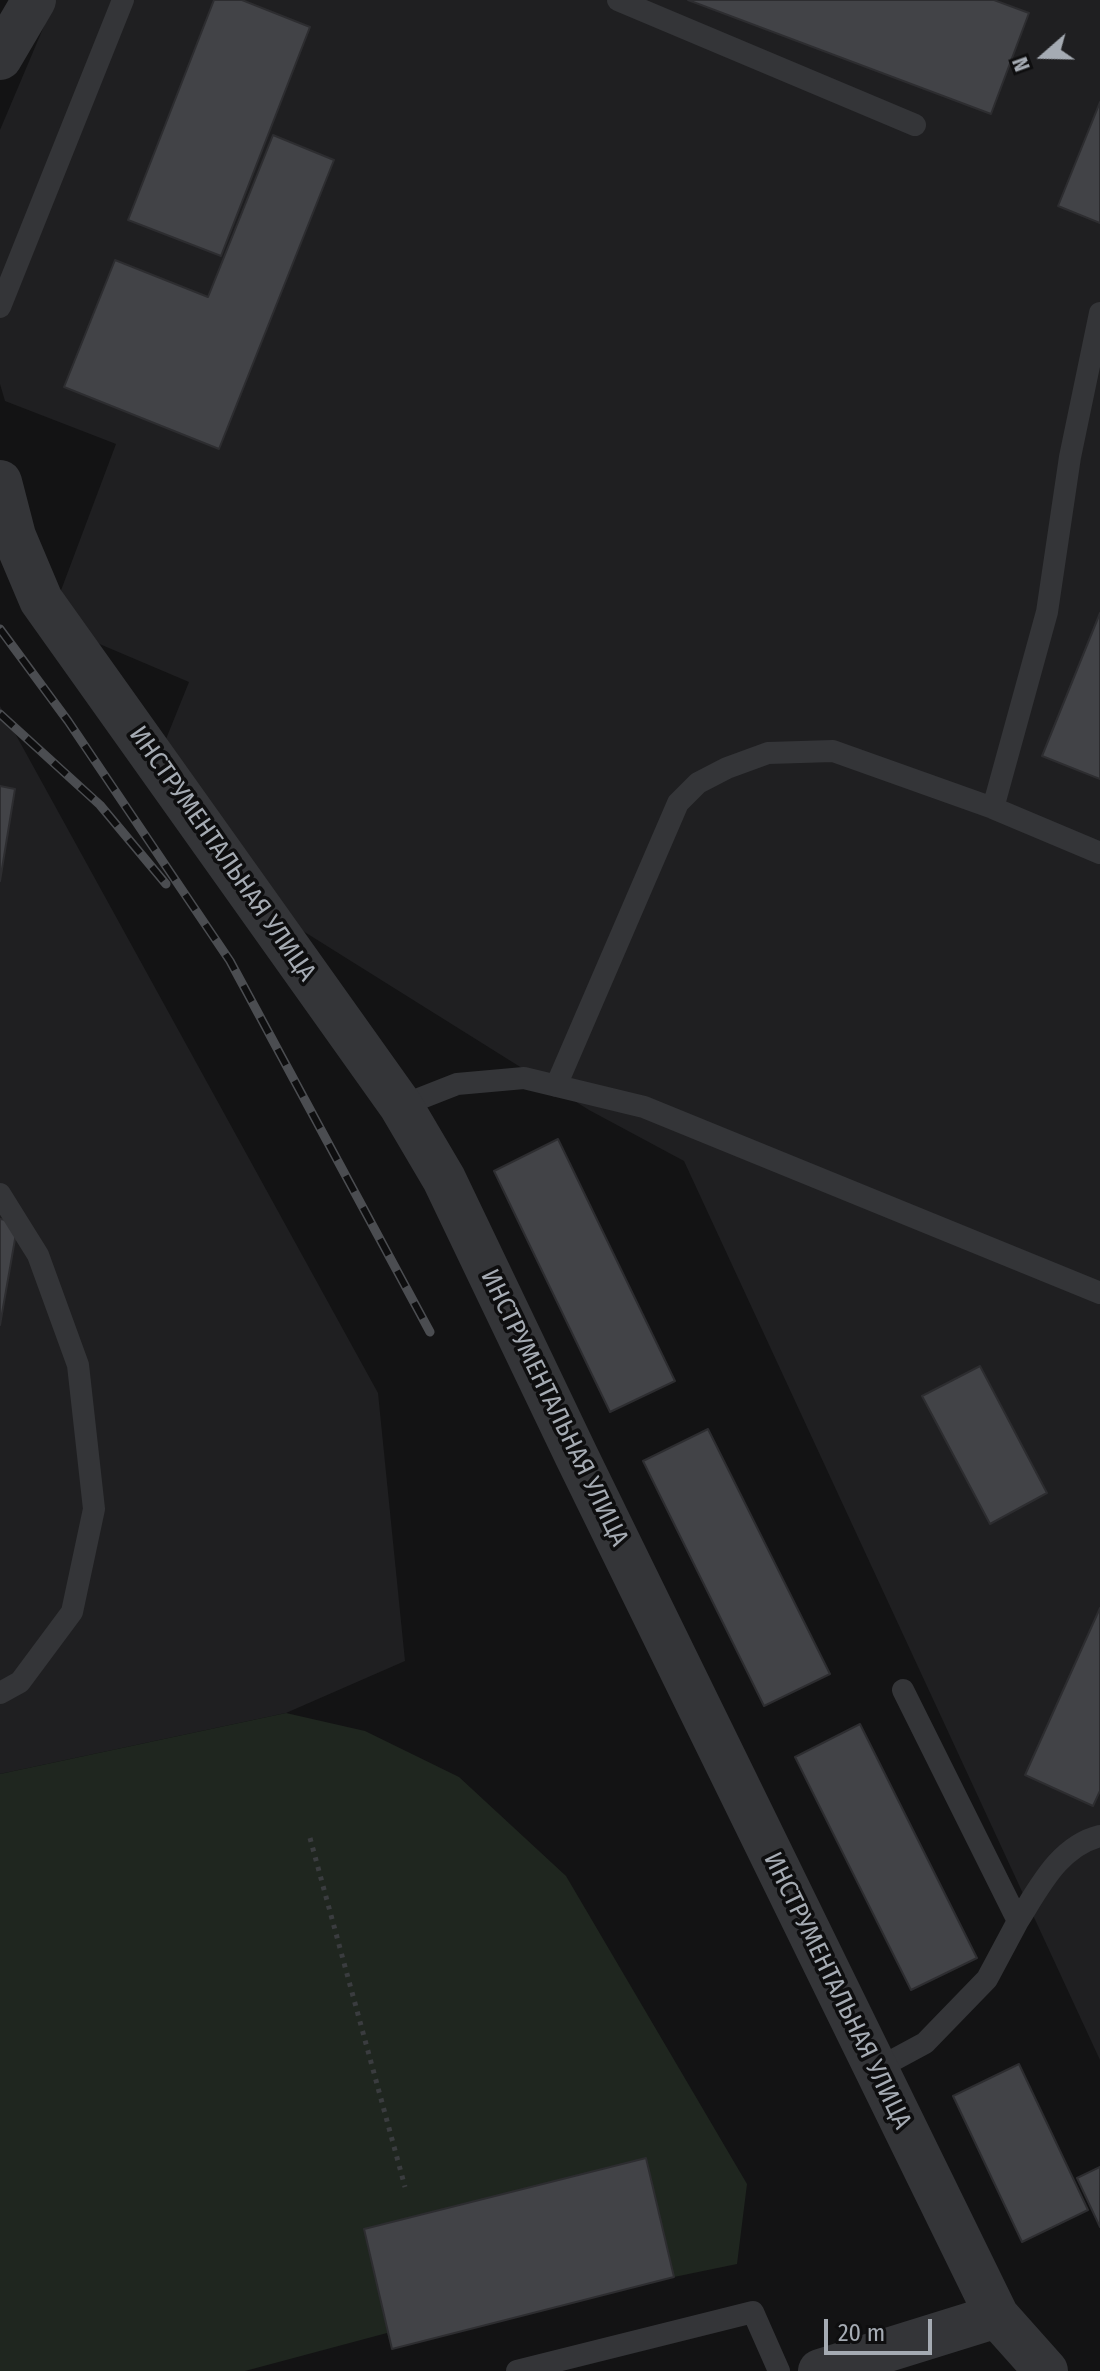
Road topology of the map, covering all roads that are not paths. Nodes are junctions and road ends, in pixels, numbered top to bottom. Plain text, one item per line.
1 (34, 0) edge
2 (123, 0) edge
3 (618, 0) edge
4 (0, 58) edge
5 (915, 125) dead end
6 (0, 307) edge
7 (1100, 313) edge
8 (0, 482) edge
9 (993, 808) junction
10 (1100, 853) edge
11 (556, 1086) junction
12 (401, 1106) junction
13 (0, 1194) edge
14 (1100, 1293) edge
15 (903, 1690) dead end
16 (0, 1693) edge
17 (1100, 1836) edge
18 (1018, 1921) junction
19 (875, 2070) junction
20 (997, 2316) junction
21 (838, 2369) edge
22 (517, 2371) edge
23 (779, 2371) edge
24 (1046, 2371) edge

1 - 4 street
2 - 6 lane
3 - 5 lane
7 - 9 lane
8 - 12 street, ИНСТРУМЕНТАЛЬНАЯ УЛИЦА
9 - 10 lane
9 - 11 lane
11 - 12 lane
11 - 14 lane
12 - 19 street, ИНСТРУМЕНТАЛЬНАЯ УЛИЦА
13 - 16 lane
15 - 18 lane
17 - 18 lane
18 - 19 lane
19 - 20 street, ИНСТРУМЕНТАЛЬНАЯ УЛИЦА
20 - 21 street
20 - 24 street, ИНСТРУМЕНТАЛЬНАЯ УЛИЦА
22 - 23 lane

